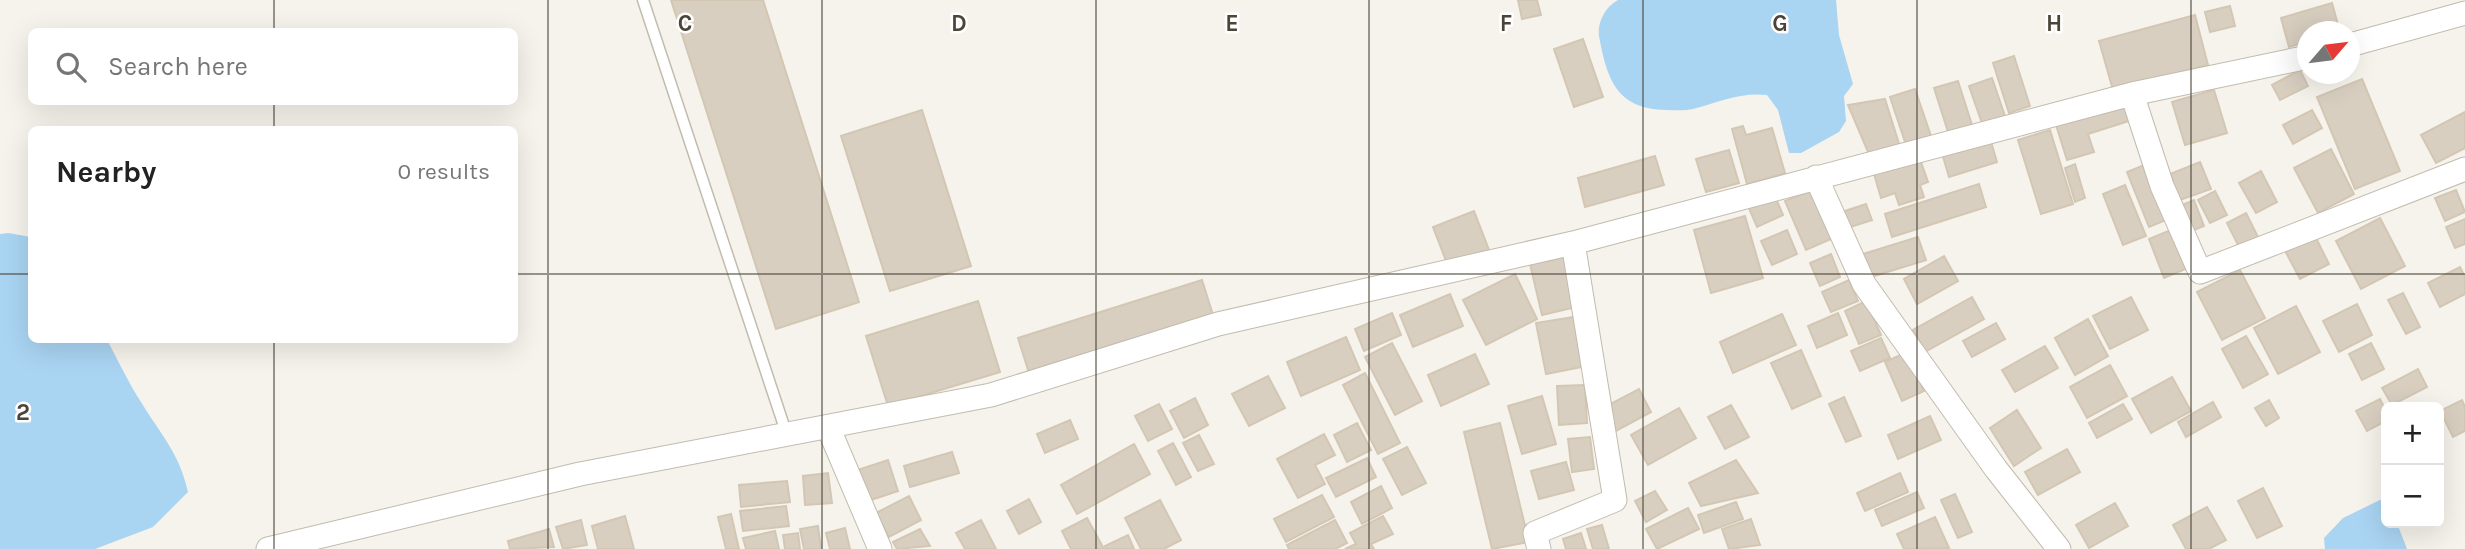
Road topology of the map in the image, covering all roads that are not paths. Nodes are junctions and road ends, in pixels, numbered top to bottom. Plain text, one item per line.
1 (643, 0) edge
2 (2465, 13) edge
3 (2360, 42) edge
4 (2297, 59) edge
5 (2132, 93) junction
6 (2465, 169) edge
7 (1816, 177) junction
8 (1573, 243) junction
9 (828, 427) junction
10 (787, 435) junction
11 (268, 549) edge
12 (880, 549) edge
13 (1539, 549) edge
14 (2059, 549) edge

1 - 10 lane
2 - 3 street
4 - 5 street
5 - 6 street
5 - 7 street
7 - 8 street
7 - 14 street
8 - 9 street
8 - 13 street
9 - 10 street
9 - 12 street
10 - 11 street

